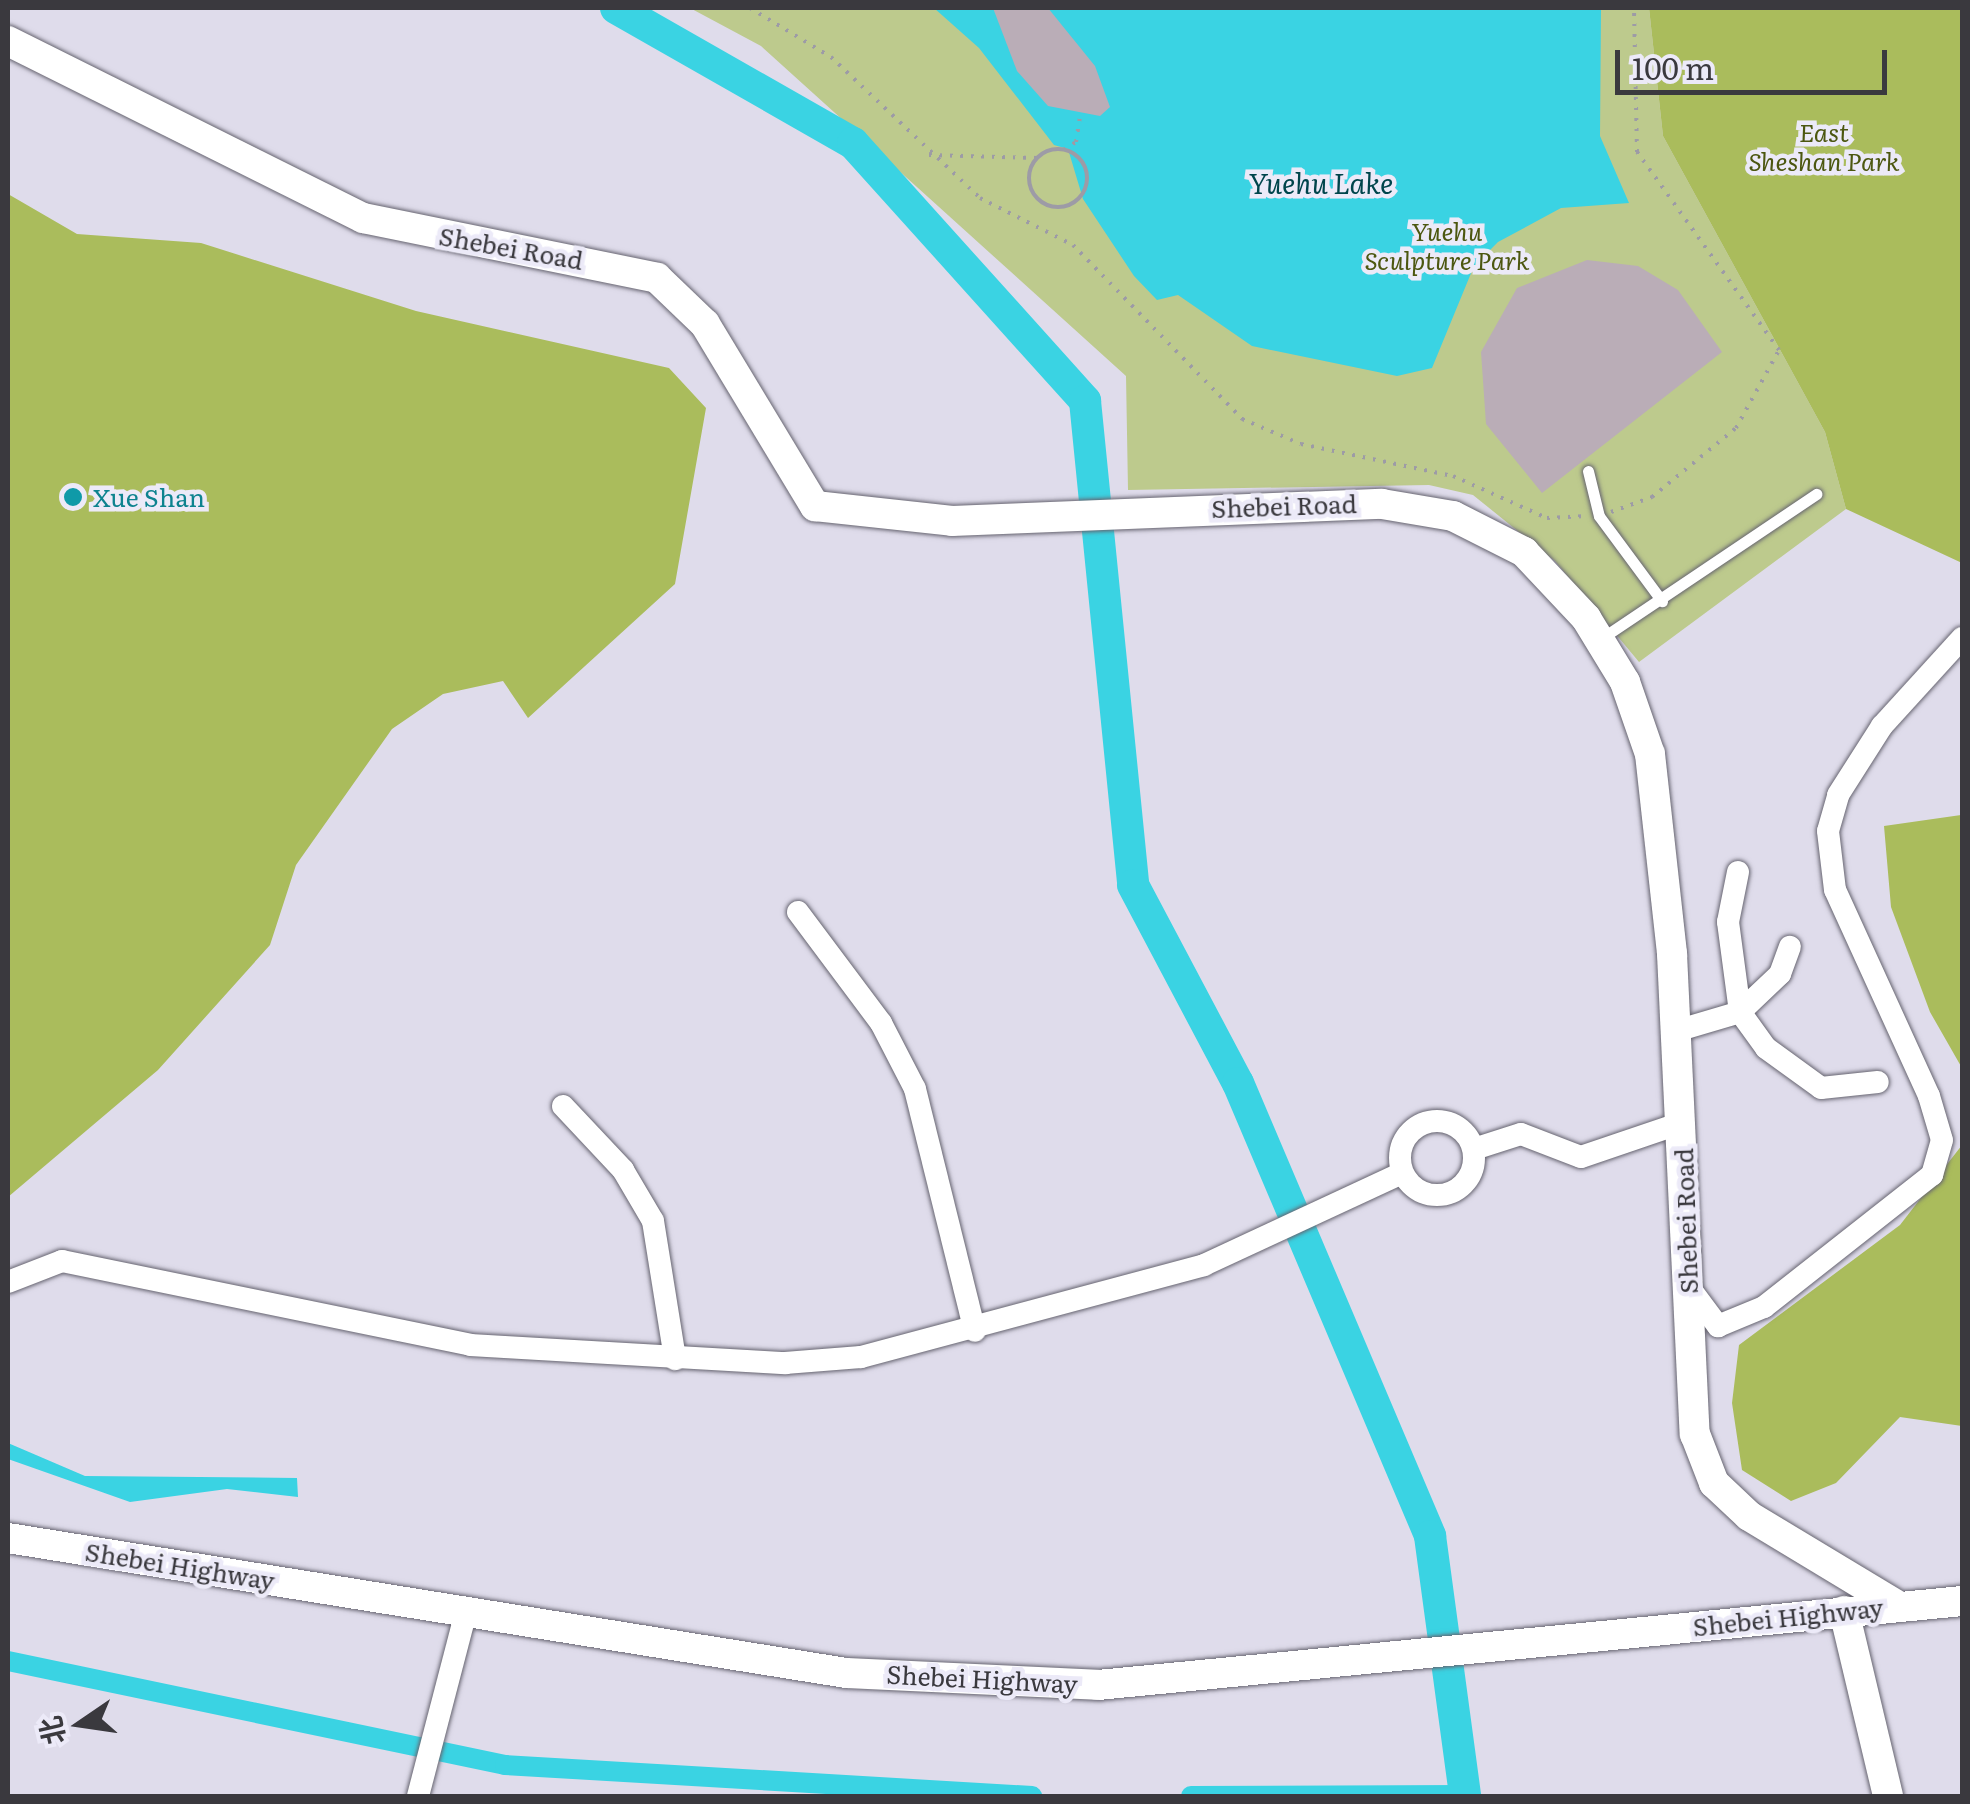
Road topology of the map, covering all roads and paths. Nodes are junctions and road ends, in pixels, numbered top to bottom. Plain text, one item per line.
1 (750, 8) edge
2 (1634, 8) edge
3 (8, 41) edge
4 (1081, 112) dead end
5 (1064, 150) junction
6 (928, 155) junction
7 (1038, 158) junction
8 (1588, 471) dead end
9 (1816, 494) dead end
10 (1600, 516) junction
11 (1662, 601) junction
12 (1962, 638) edge
13 (1600, 640) junction
14 (1738, 872) dead end
15 (798, 912) dead end
16 (1790, 948) dead end
17 (1740, 1012) junction
18 (1676, 1031) junction
19 (1878, 1082) dead end
20 (563, 1106) dead end
21 (1681, 1123) junction
22 (1474, 1149) junction
23 (1402, 1172) junction
24 (8, 1282) edge
25 (1688, 1287) junction
26 (975, 1331) junction
27 (676, 1359) junction
28 (8, 1538) edge
29 (1962, 1601) edge
30 (1898, 1606) junction
31 (1844, 1611) junction
32 (466, 1612) junction
33 (422, 1788) edge
34 (1888, 1796) edge

1 - 6 path
2 - 10 path
3 - 13 main road, Shebei Road
4 - 5 path
5 - 7 path
5 - 7 path
6 - 7 path
6 - 10 path
8 - 10 lane
9 - 11 lane
10 - 11 lane
11 - 13 lane
12 - 25 street
13 - 18 main road, Shebei Road
14 - 17 street
15 - 26 street
16 - 17 street
17 - 18 street
17 - 19 street
18 - 21 main road, Shebei Road
20 - 27 street
21 - 22 street
21 - 25 main road, Shebei Road
22 - 23 street
22 - 23 street
23 - 26 street
24 - 27 street
25 - 30 main road, Shebei Road
26 - 27 street
28 - 32 main road, Shebei Highway
29 - 30 main road, Shebei Highway
30 - 31 main road, Shebei Highway
31 - 32 main road, Shebei Highway
31 - 34 main road
32 - 33 street

